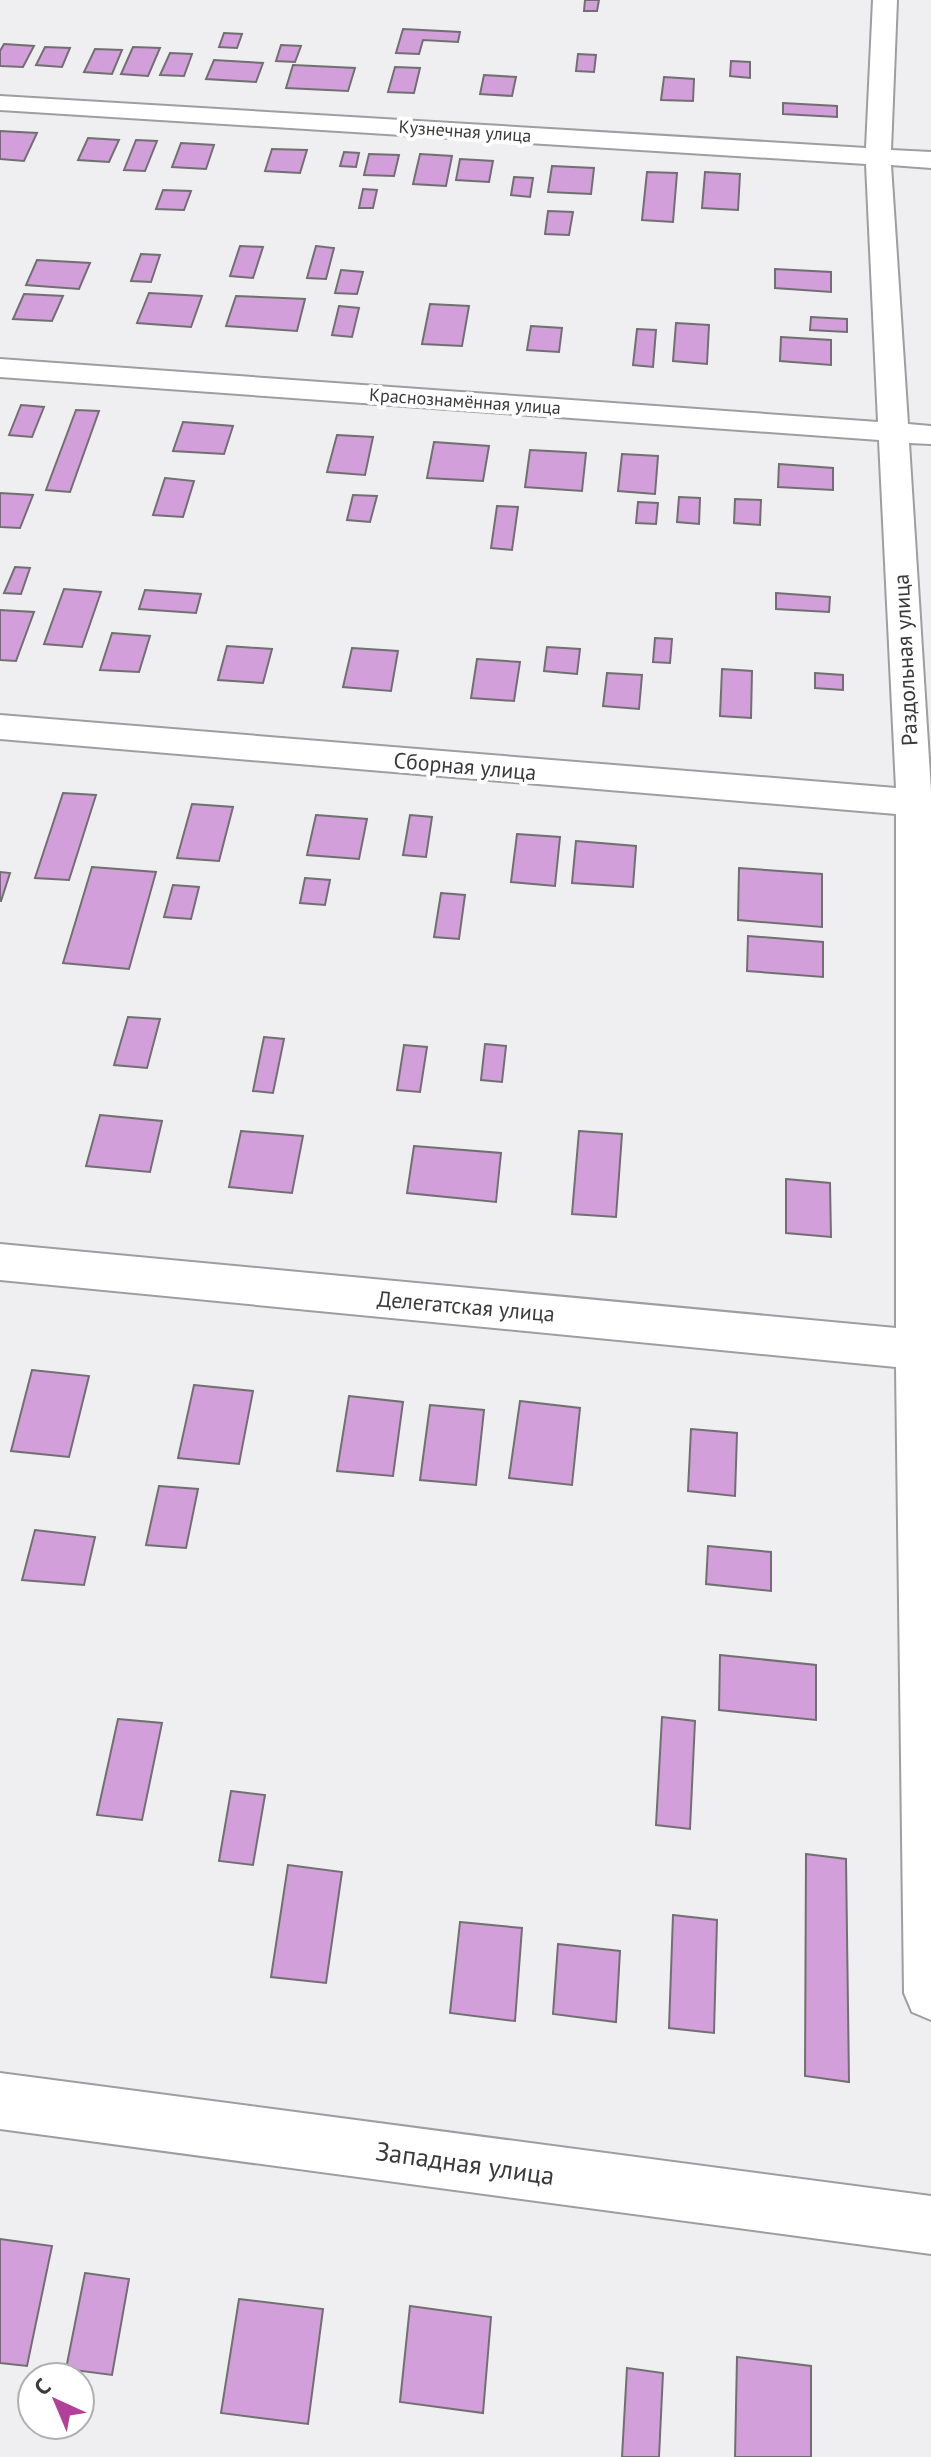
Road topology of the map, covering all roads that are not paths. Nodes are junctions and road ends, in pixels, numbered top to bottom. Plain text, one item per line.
1 (885, 0) edge
2 (0, 103) edge
3 (878, 157) junction
4 (931, 160) edge
5 (0, 368) edge
6 (892, 432) junction
7 (931, 435) edge
8 (0, 727) edge
9 (922, 804) edge
10 (0, 1262) edge
11 (924, 1350) edge
12 (931, 1993) edge
13 (0, 2101) edge
14 (931, 2225) edge

1 - 3 street, Раздольная улица
2 - 3 street, Кузнечная улица
3 - 4 street, Кузнечная улица
3 - 6 street, Раздольная улица
5 - 6 street, Краснознамённая улица
6 - 7 street, Краснознамённая улица
6 - 9 street, Раздольная улица
8 - 9 street, Сборная улица
9 - 11 street, Раздольная улица
10 - 11 street, Делегатская улица
11 - 12 street, Раздольная улица
13 - 14 street, Западная улица

